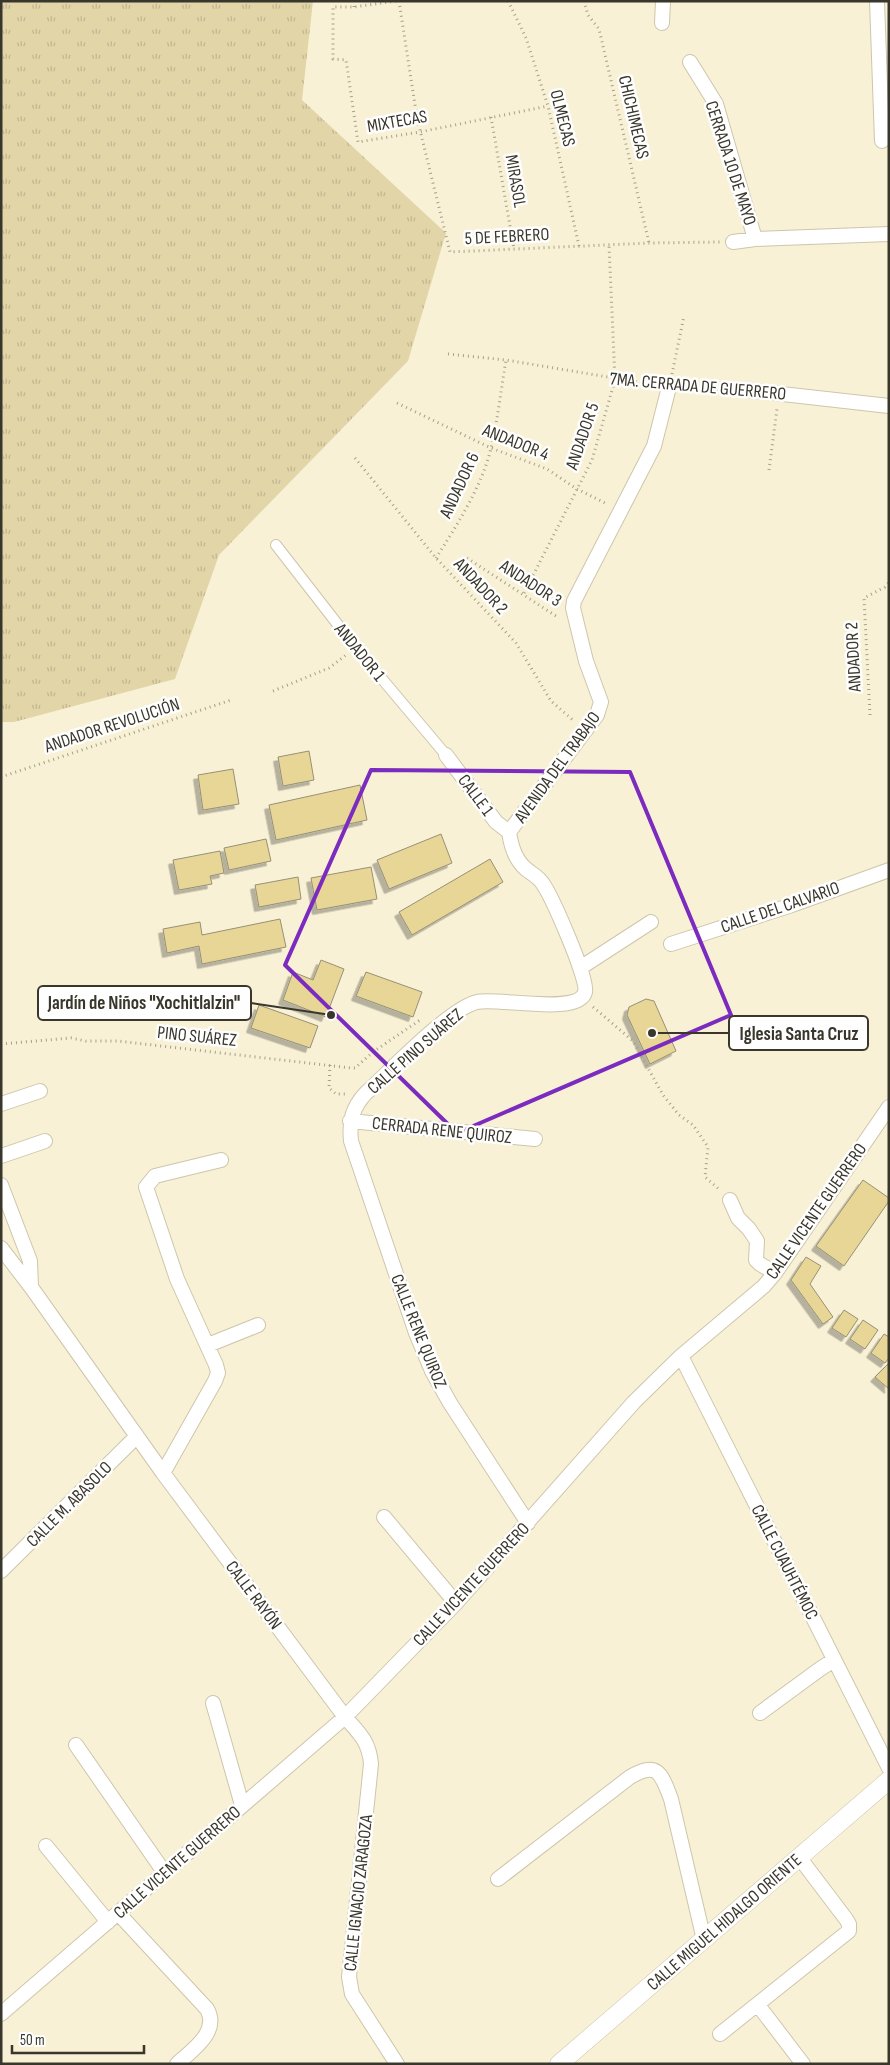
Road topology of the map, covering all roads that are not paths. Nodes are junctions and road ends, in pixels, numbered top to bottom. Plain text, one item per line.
1 (663, 1) edge
2 (877, 1) edge
3 (662, 23) dead end
4 (690, 62) dead end
5 (882, 141) dead end
6 (889, 234) edge
7 (755, 239) junction
8 (732, 242) road end
9 (669, 387) road end
10 (746, 390) road end
11 (889, 406) edge
12 (276, 545) dead end
13 (446, 755) joint
14 (509, 832) junction
15 (889, 870) edge
16 (651, 922) dead end
17 (670, 944) dead end
18 (580, 968) junction
19 (583, 999) joint
20 (40, 1090) dead end
21 (1, 1104) edge
22 (889, 1107) edge
23 (350, 1121) junction
24 (535, 1139) dead end
25 (45, 1141) dead end
26 (1, 1156) edge
27 (221, 1160) dead end
28 (1, 1185) edge
29 (730, 1200) road end
30 (1, 1248) edge
31 (776, 1273) junction
32 (31, 1286) junction
33 (258, 1325) dead end
34 (208, 1345) junction
35 (681, 1356) junction
36 (137, 1436) junction
37 (163, 1473) junction
38 (384, 1517) dead end
39 (528, 1523) junction
40 (1, 1571) edge
41 (456, 1603) junction
42 (834, 1660) junction
43 (213, 1703) dead end
44 (760, 1713) dead end
45 (345, 1716) junction
46 (76, 1745) dead end
47 (889, 1768) edge
48 (889, 1780) edge
49 (242, 1805) junction
50 (46, 1846) dead end
51 (799, 1856) junction
52 (164, 1872) junction
53 (498, 1879) dead end
54 (113, 1918) junction
55 (704, 1940) junction
56 (758, 2005) junction
57 (1, 2014) edge
58 (720, 2034) dead end
59 (177, 2064) edge
60 (397, 2064) edge
61 (559, 2064) edge
62 (804, 2064) edge

1 - 3 street
2 - 5 street
4 - 7 street, CERRADA 10 DE MAYO
6 - 7 street
7 - 8 street
9 - 14 street, AVENIDA DEL TRABAJO
10 - 11 street, 7MA. CERRADA DE GUERRERO
12 - 13 street, ANDADOR 1
13 - 14 street, CALLE 1
14 - 18 street, AVENIDA DEL TRABAJO
15 - 17 street, CALLE DEL CALVARIO
16 - 18 street
18 - 19 street, AVENIDA DEL TRABAJO
19 - 23 street, CALLE PINO SUÁREZ
20 - 21 street
22 - 31 street, CALLE VICENTE GUERRERO
23 - 24 street, CERRADA RENE QUIROZ
23 - 39 street, CALLE RENE QUIROZ
25 - 26 street
27 - 34 street
28 - 32 street
29 - 31 street
30 - 32 street, CALLE RAYÓN
31 - 35 street, CALLE VICENTE GUERRERO
32 - 36 street, CALLE RAYÓN
33 - 34 street
34 - 37 street
35 - 39 street, CALLE VICENTE GUERRERO
35 - 42 street, CALLE CUAUHTÉMOC
36 - 37 street, CALLE RAYÓN
36 - 40 street, CALLE M. ABASOLO
37 - 45 street, CALLE RAYÓN
38 - 41 street
39 - 41 street, CALLE VICENTE GUERRERO
41 - 45 street, CALLE VICENTE GUERRERO
42 - 44 street
42 - 47 street, CALLE CUAUHTÉMOC
43 - 49 street
45 - 49 street, CALLE VICENTE GUERRERO
45 - 60 street, CALLE IGNACIO ZARAGOZA
46 - 52 street
48 - 51 street, CALLE MIGUEL HIDALGO ORIENTE
49 - 52 street, CALLE VICENTE GUERRERO
50 - 54 street
51 - 55 street, CALLE MIGUEL HIDALGO ORIENTE
51 - 56 street
52 - 54 street, CALLE VICENTE GUERRERO
53 - 55 street
54 - 57 street, CALLE VICENTE GUERRERO
54 - 59 street
55 - 61 street, CALLE MIGUEL HIDALGO ORIENTE
56 - 58 street
56 - 62 street

